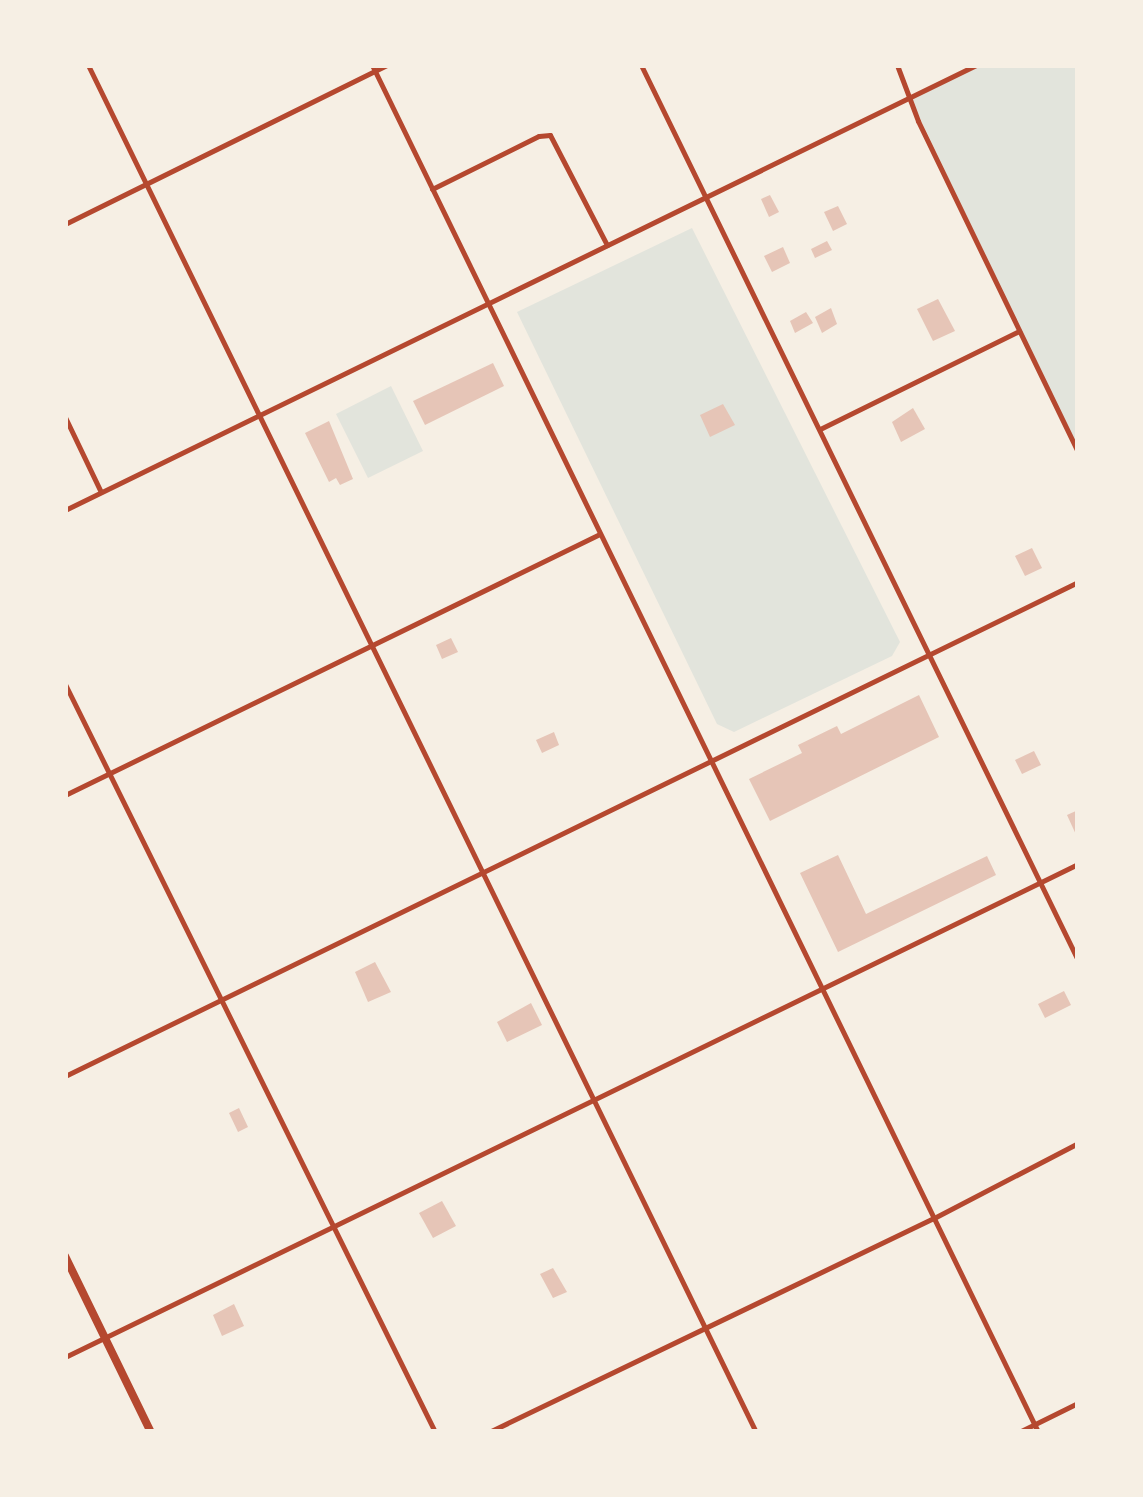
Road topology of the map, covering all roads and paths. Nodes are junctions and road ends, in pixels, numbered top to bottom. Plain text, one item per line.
1 (88, 65) edge
2 (386, 65) edge
3 (642, 65) edge
4 (897, 65) edge
5 (976, 65) edge
6 (373, 68) edge
7 (910, 97) junction
8 (146, 184) junction
9 (432, 189) junction
10 (706, 197) junction
11 (65, 224) edge
12 (608, 245) junction
13 (488, 304) junction
14 (1019, 331) junction
15 (259, 415) junction
16 (65, 417) edge
17 (819, 430) junction
18 (1078, 452) edge
19 (101, 492) junction
20 (65, 510) edge
21 (600, 534) junction
22 (1078, 582) edge
23 (372, 645) junction
24 (929, 656) junction
25 (65, 684) edge
26 (711, 760) junction
27 (109, 773) junction
28 (65, 794) edge
29 (1078, 864) edge
30 (482, 872) junction
31 (1040, 883) junction
32 (1078, 960) edge
33 (822, 989) junction
34 (221, 1000) junction
35 (65, 1076) edge
36 (594, 1100) junction
37 (1078, 1143) edge
38 (934, 1218) junction
39 (334, 1226) junction
40 (65, 1256) edge
41 (705, 1328) junction
42 (105, 1338) junction
43 (65, 1357) edge
44 (1078, 1403) edge
45 (1035, 1424) junction
46 (151, 1432) edge
47 (435, 1432) edge
48 (489, 1432) edge
49 (756, 1432) edge
50 (1019, 1432) edge
51 (1038, 1432) edge

1 - 8 street
2 - 6 street
3 - 10 street
4 - 7 street
5 - 7 street
6 - 8 street
6 - 9 street
7 - 10 street
7 - 14 street
8 - 11 street
8 - 15 street
9 - 12 street
9 - 13 street
10 - 12 street
10 - 17 street
12 - 13 street
13 - 15 street
13 - 21 street
14 - 17 street
14 - 18 street
15 - 19 street
15 - 23 street
16 - 19 street
17 - 24 street
19 - 20 street
21 - 23 street
21 - 26 street
22 - 24 street
23 - 27 street
23 - 30 street
24 - 26 street
24 - 31 street
25 - 27 street
26 - 30 street
26 - 33 street
27 - 28 street
27 - 34 street
29 - 31 street
30 - 34 street
30 - 36 street
31 - 32 street
31 - 33 street
33 - 36 street
33 - 38 street
34 - 35 street
34 - 39 street
36 - 39 street
36 - 41 street
37 - 38 street
38 - 41 street
38 - 45 street
39 - 42 street
39 - 47 street
40 - 42 main road
41 - 48 street
41 - 49 street
42 - 43 street
42 - 46 main road
44 - 45 street
45 - 50 street
45 - 51 street

